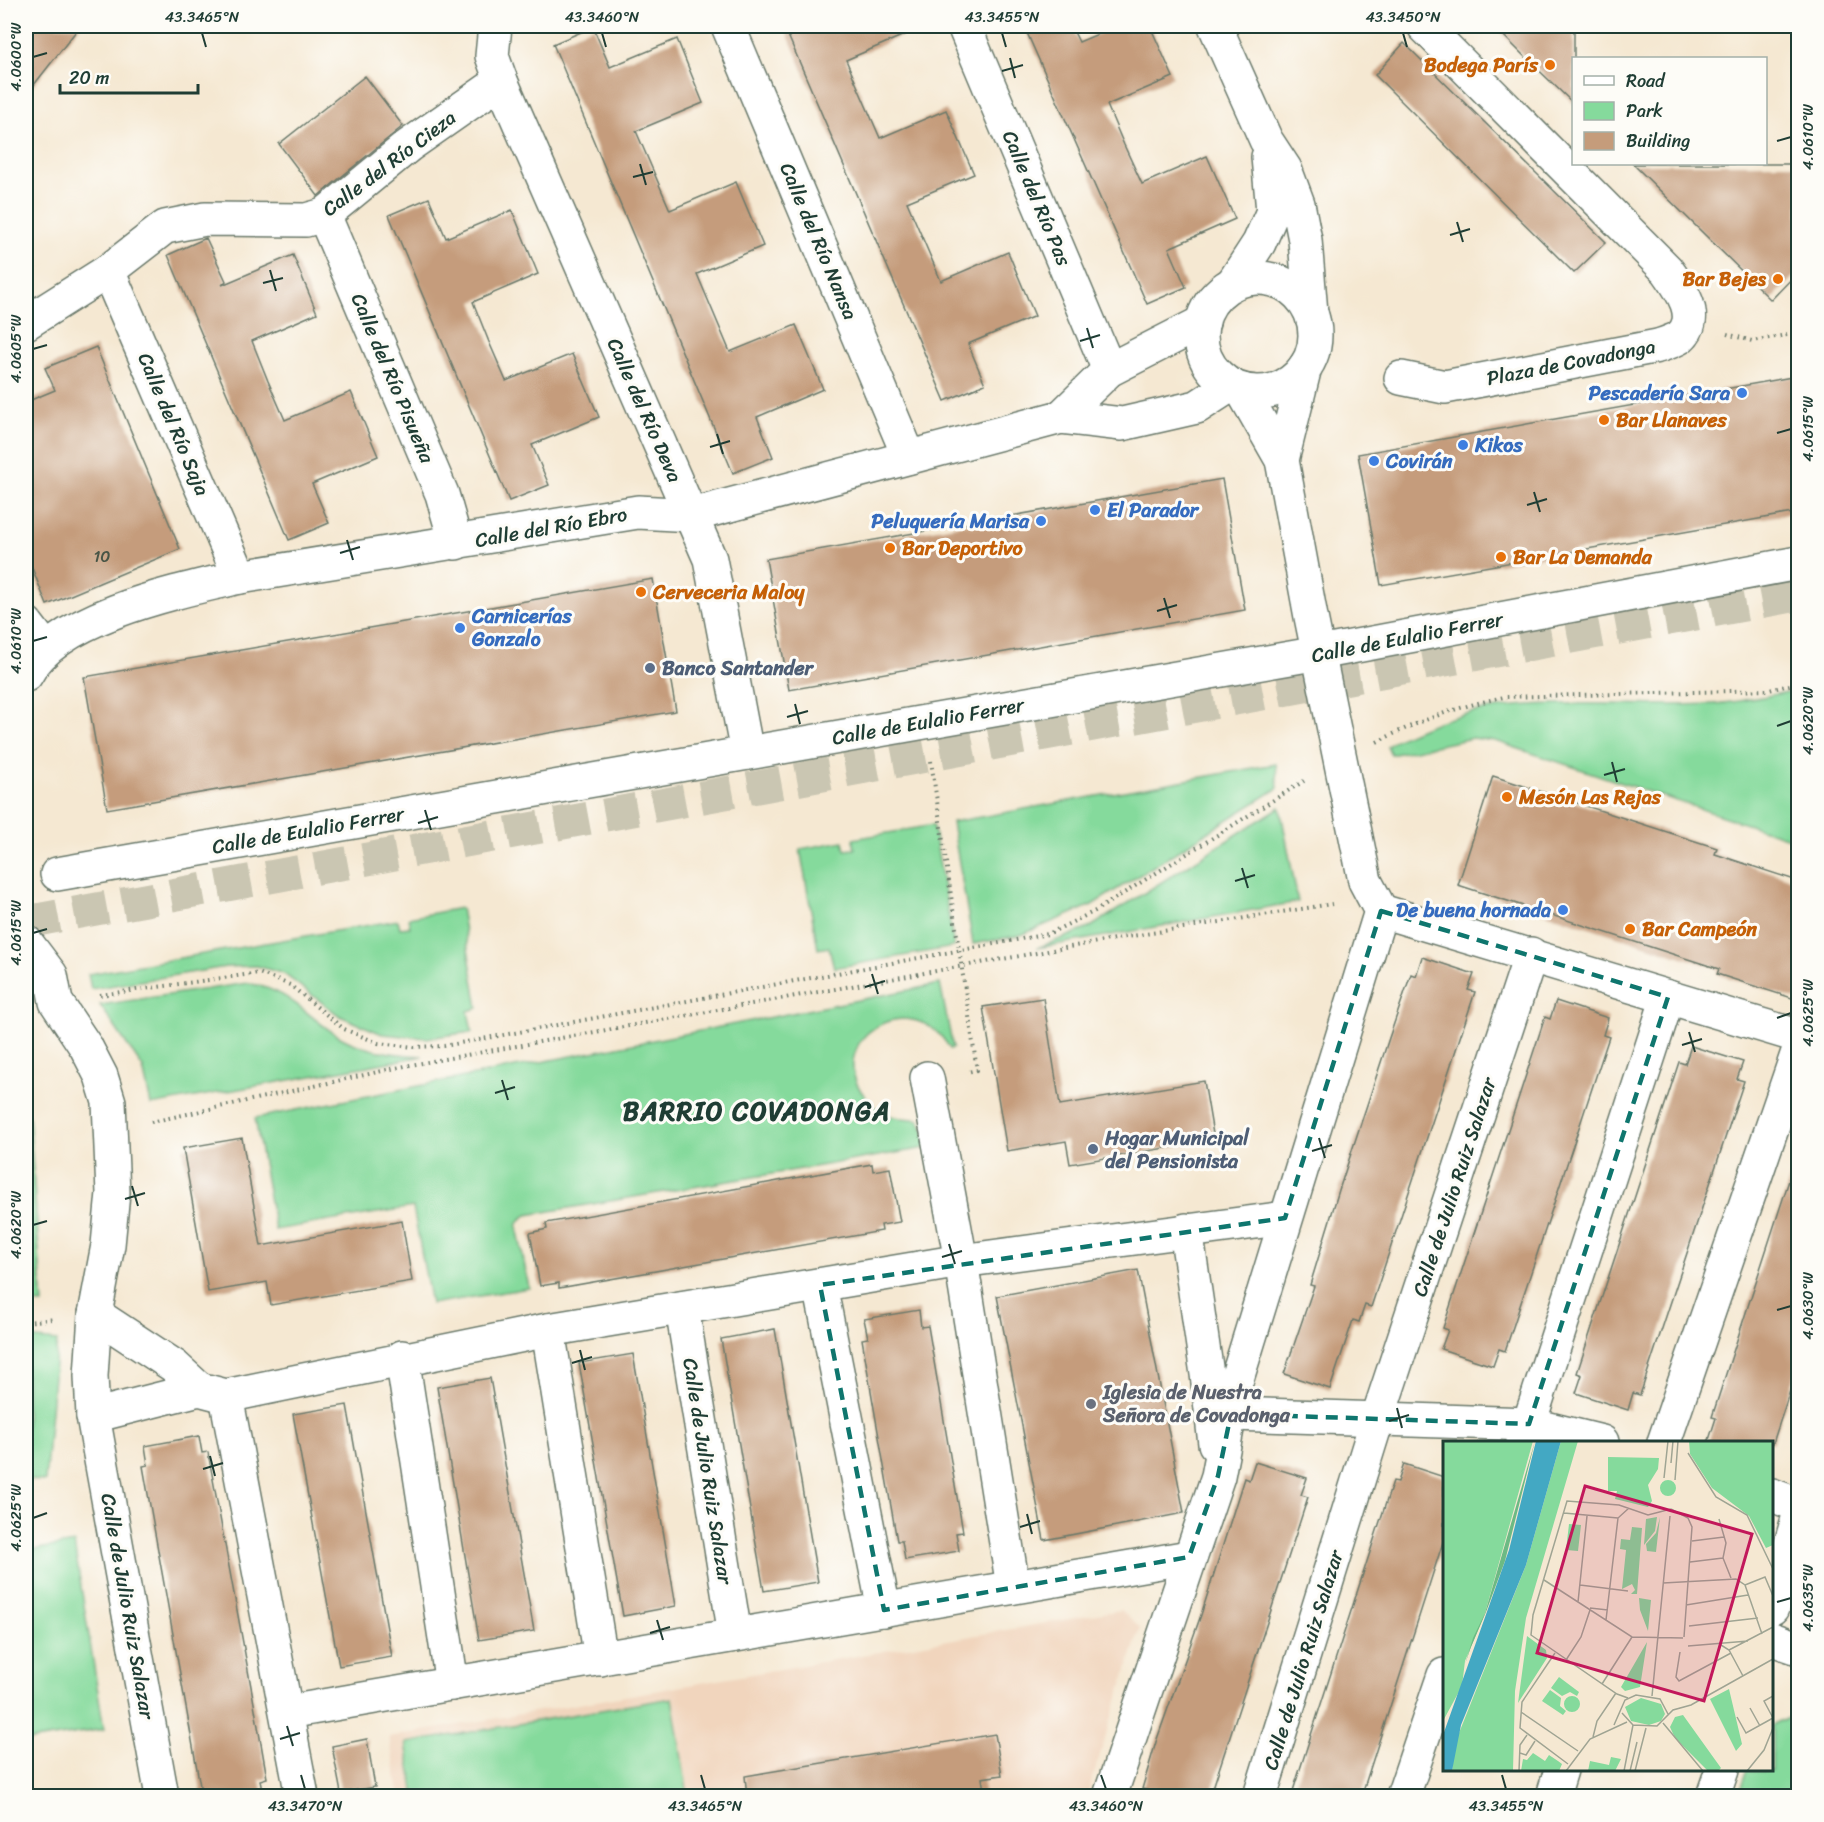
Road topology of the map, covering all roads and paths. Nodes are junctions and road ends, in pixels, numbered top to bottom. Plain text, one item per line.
1 (495, 26) edge
2 (728, 26) edge
3 (964, 26) edge
4 (1215, 26) edge
5 (1424, 26) edge
6 (501, 81) junction
7 (1266, 140) junction
8 (324, 214) junction
9 (108, 271) junction
10 (1233, 283) junction
11 (1311, 313) junction
12 (1203, 322) junction
13 (26, 323) edge
14 (1305, 367) junction
15 (1109, 370) junction
16 (1401, 378) dead end
17 (1237, 387) junction
18 (1061, 417) junction
19 (909, 457) junction
20 (1282, 460) junction
21 (692, 515) junction
22 (456, 543) junction
23 (1798, 563) edge
24 (240, 577) junction
25 (26, 623) edge
26 (46, 649) junction
27 (1319, 653) junction
28 (26, 675) edge
29 (1798, 683) edge
30 (925, 722) junction
31 (747, 753) junction
32 (1341, 760) junction
33 (57, 874) dead end
34 (1381, 911) junction
35 (26, 942) edge
36 (959, 952) junction
37 (1531, 954) junction
38 (961, 966) junction
39 (26, 991) edge
40 (98, 995) dead end
41 (1668, 997) junction
42 (56, 1002) junction
43 (1798, 1036) edge
44 (1798, 1052) edge
45 (927, 1078) joint
46 (112, 1129) junction
47 (1285, 1218) junction
48 (1186, 1230) junction
49 (961, 1262) junction
50 (820, 1285) junction
51 (682, 1308) junction
52 (95, 1314) junction
53 (548, 1330) junction
54 (402, 1357) junction
55 (213, 1392) junction
56 (1231, 1414) junction
57 (93, 1416) junction
58 (1377, 1420) junction
59 (1526, 1433) edge
60 (1587, 1441) edge
61 (1665, 1441) edge
62 (1218, 1476) junction
63 (1773, 1495) edge
64 (1798, 1505) edge
65 (1798, 1519) edge
66 (1189, 1557) junction
67 (1012, 1587) junction
68 (1773, 1605) edge
69 (884, 1610) junction
70 (735, 1635) junction
71 (1773, 1639) edge
72 (1798, 1647) edge
73 (601, 1659) junction
74 (1443, 1678) edge
75 (452, 1684) junction
76 (288, 1712) junction
77 (1561, 1771) edge
78 (1722, 1771) edge
79 (162, 1797) edge
80 (302, 1797) edge
81 (1110, 1797) edge
82 (1260, 1797) edge
83 (1403, 1797) edge
84 (1553, 1797) edge
85 (1713, 1797) edge

1 - 6 street
2 - 19 street, Calle del Río Nansa
3 - 15 street, Calle del Río Pas
4 - 7 street
5 - 16 street, Plaza de Covadonga
6 - 8 street, Calle del Río Cieza
6 - 21 street, Calle del Río Deva
7 - 10 street
7 - 11 street
8 - 9 street, Calle del Río Cieza
8 - 22 street, Calle del Río Pisueña
9 - 13 street, Calle del Río Cieza
9 - 24 street, Calle del Río Saja
10 - 11 street
10 - 12 street
11 - 14 street
12 - 15 street, Calle del Río Ebro
12 - 17 street
14 - 17 street
14 - 20 street
15 - 18 street, Calle del Río Ebro
17 - 18 street, Calle del Río Ebro
17 - 20 street
18 - 19 street, Calle del Río Ebro
19 - 21 street, Calle del Río Ebro
20 - 27 street
21 - 22 street, Calle del Río Ebro
21 - 31 street, Calle del Río Deva
22 - 24 street, Calle del Río Ebro
23 - 27 street, Calle de Eulalio Ferrer
24 - 26 street, Calle del Río Ebro
25 - 26 street
26 - 28 street, Calle del Río Ebro
27 - 30 street, Calle de Eulalio Ferrer
27 - 32 street
29 - 32 path
30 - 31 street, Calle de Eulalio Ferrer
30 - 36 path
31 - 33 street, Calle de Eulalio Ferrer
32 - 34 street
32 - 36 path
34 - 37 street
34 - 38 path
34 - 47 street
35 - 42 street, Calle de Julio Ruiz Salazar
36 - 38 path
36 - 40 path
37 - 41 street
37 - 58 street, Calle de Julio Ruiz Salazar
38 - 45 path
38 - 46 path
39 - 42 street
41 - 43 street
41 - 59 street
42 - 46 street, Calle de Julio Ruiz Salazar
44 - 61 street
45 - 49 street
46 - 52 street, Calle de Julio Ruiz Salazar
47 - 48 street
47 - 56 street
48 - 49 street
48 - 62 street
49 - 50 street
49 - 67 street
50 - 51 street
50 - 69 street
51 - 53 street
51 - 70 street, Calle de Julio Ruiz Salazar
52 - 55 street
52 - 57 street, Calle de Julio Ruiz Salazar
53 - 54 street
53 - 73 street
54 - 55 street
54 - 75 street
55 - 57 street
55 - 76 street
56 - 58 street
56 - 62 street
57 - 79 street, Calle de Julio Ruiz Salazar
58 - 59 street
58 - 82 street, Calle de Julio Ruiz Salazar
59 - 60 street
62 - 66 street
63 - 64 street
65 - 68 street
66 - 67 street
66 - 81 street
67 - 69 street
69 - 70 street
70 - 73 street
71 - 72 street
73 - 75 street
74 - 83 street
75 - 76 street
76 - 80 street
77 - 84 street
78 - 85 street

